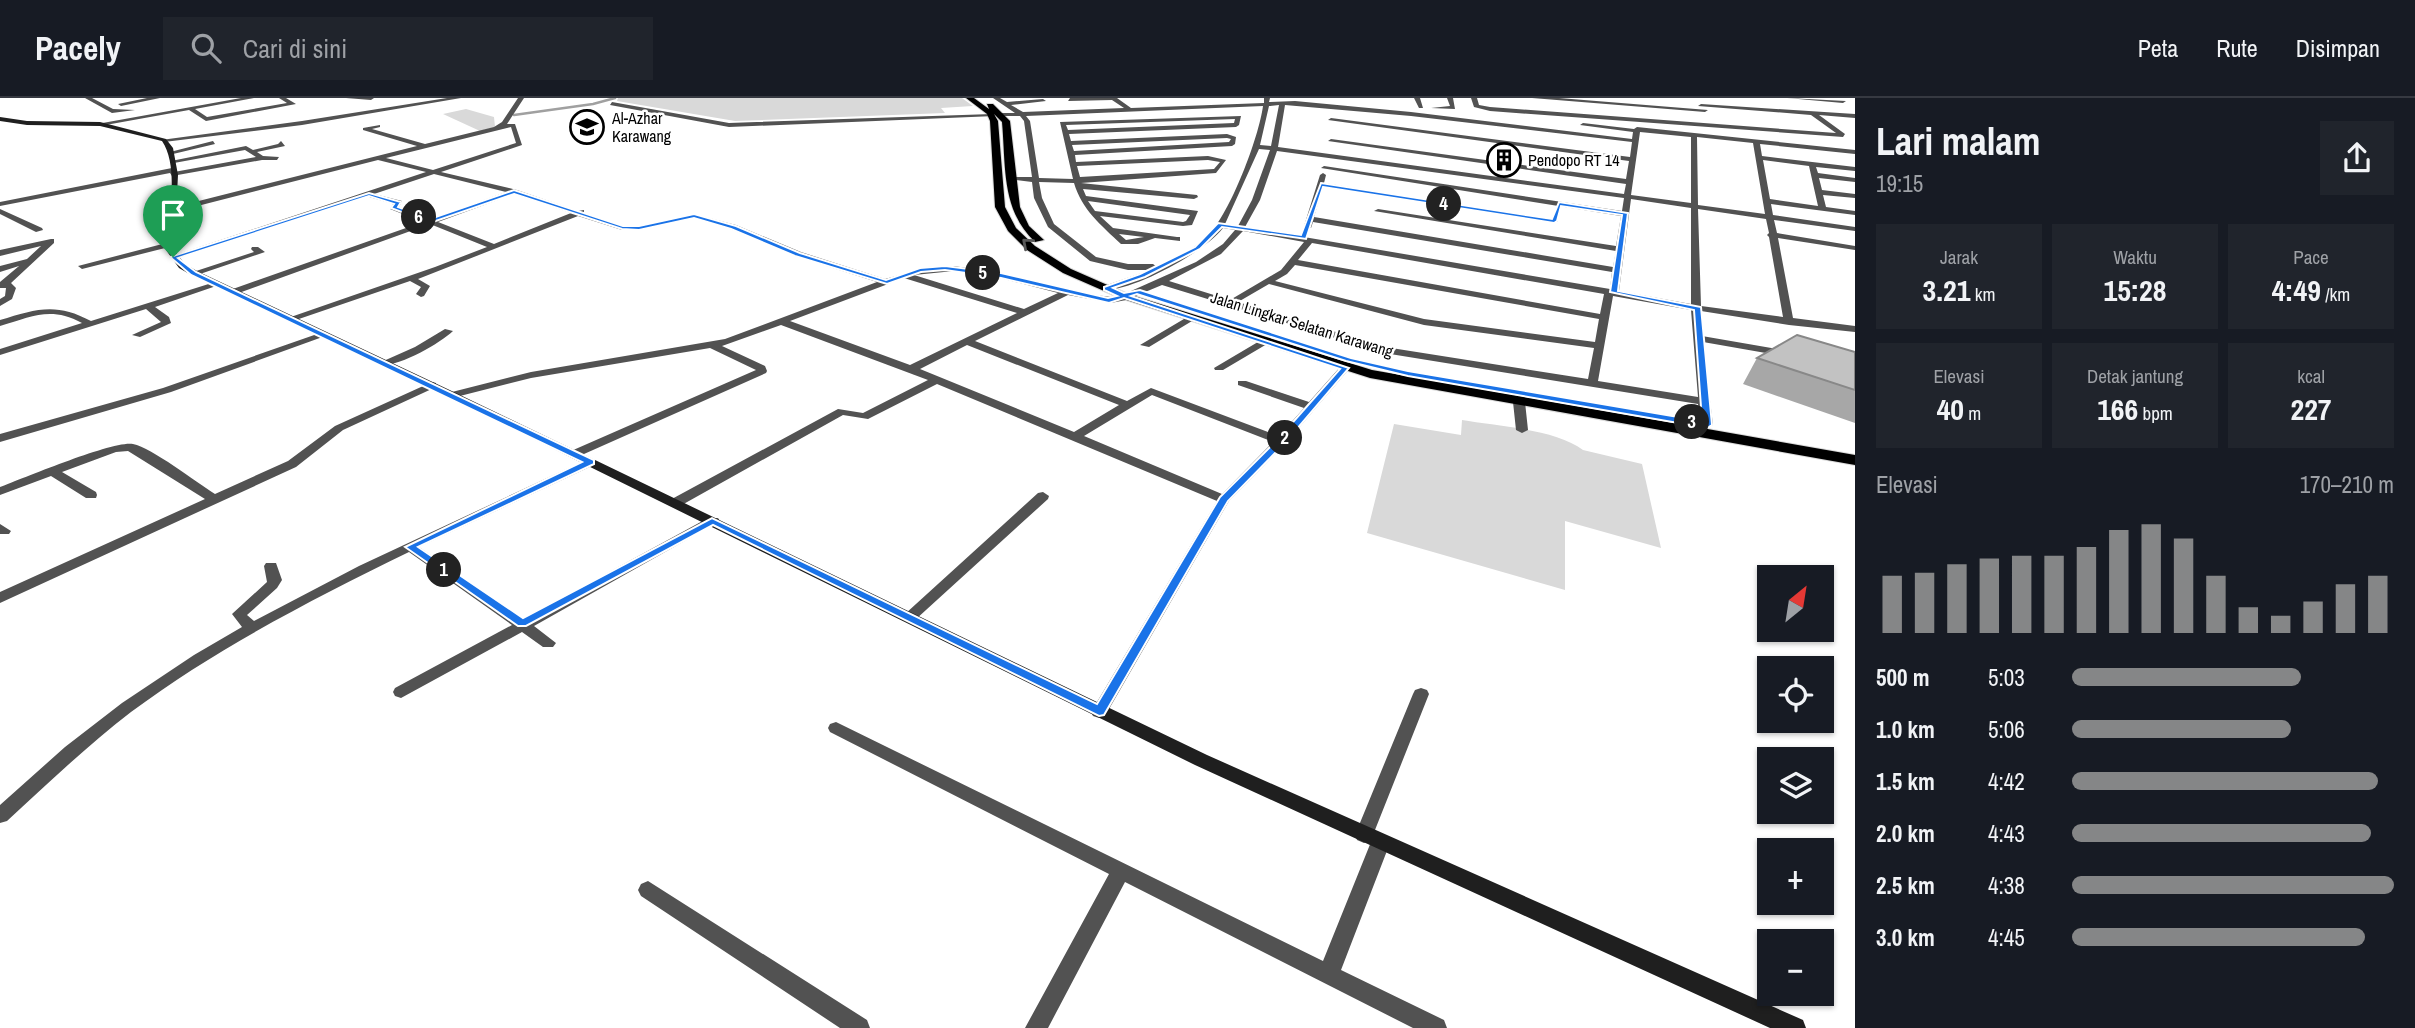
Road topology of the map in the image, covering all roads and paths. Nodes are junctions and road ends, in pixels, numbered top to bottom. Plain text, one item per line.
1 (88, 98) edge
2 (199, 98) edge
3 (251, 98) edge
4 (282, 98) edge
5 (349, 98) edge
6 (371, 98) edge
7 (458, 98) edge
8 (521, 98) edge
9 (968, 98) edge
10 (979, 98) edge
11 (996, 98) edge
12 (1207, 98) edge
13 (1235, 98) edge
14 (1299, 98) edge
15 (1309, 98) edge
16 (1418, 98) edge
17 (1450, 98) edge
18 (1535, 98) edge
19 (1627, 98) edge
20 (1790, 98) edge
21 (144, 99) edge
22 (1117, 99) edge
23 (1474, 99) edge
24 (1564, 99) edge
25 (1340, 100) edge
26 (1595, 100) edge
27 (1745, 100) dead end
28 (1843, 100) dead end
29 (159, 101) edge
30 (236, 101) junction
31 (1071, 101) edge
32 (1267, 101) edge
33 (1581, 101) junction
34 (1757, 101) dead end
35 (1042, 102) dead end
36 (1782, 103) dead end
37 (614, 104) dead end
38 (1006, 104) junction
39 (1836, 104) dead end
40 (214, 105) junction
41 (1246, 105) junction
42 (1282, 105) junction
43 (1821, 105) dead end
44 (1855, 105) edge
45 (105, 106) junction
46 (1219, 106) junction
47 (1421, 107) junction
48 (191, 108) junction
49 (1585, 108) junction
50 (1130, 109) junction
51 (1601, 109) junction
52 (1571, 111) junction
53 (252, 112) junction
54 (1798, 112) junction
55 (1329, 113) junction
56 (1711, 113) edge
57 (1812, 113) junction
58 (1021, 114) junction
59 (352, 115) junction
60 (994, 115) junction
61 (1835, 115) junction
62 (1855, 116) edge
63 (1605, 117) junction
64 (0, 119) edge
65 (1131, 119) junction
66 (1141, 119) junction
67 (1153, 119) junction
68 (1822, 121) junction
69 (1477, 122) junction
70 (100, 124) junction
71 (500, 126) junction
72 (1382, 126) junction
73 (260, 128) junction
74 (1165, 128) junction
75 (1833, 128) junction
76 (1143, 129) junction
77 (1154, 129) junction
78 (1637, 131) junction
79 (1066, 132) junction
80 (1694, 135) junction
81 (273, 139) dead end
82 (1164, 139) junction
83 (1331, 141) junction
84 (1636, 141) junction
85 (1070, 143) junction
86 (1412, 143) dead end
87 (1855, 144) edge
88 (426, 146) junction
89 (1258, 147) junction
90 (1386, 148) junction
91 (1274, 149) junction
92 (1757, 149) junction
93 (1634, 150) junction
94 (249, 151) junction
95 (1855, 152) edge
96 (1072, 153) junction
97 (1326, 154) junction
98 (262, 158) junction
99 (277, 158) dead end
100 (377, 158) junction
101 (171, 159) junction
102 (1633, 159) junction
103 (1855, 161) edge
104 (997, 164) junction
105 (1012, 164) junction
106 (1075, 164) junction
107 (1812, 164) junction
108 (1324, 168) junction
109 (1855, 169) edge
110 (438, 173) junction
111 (1194, 173) junction
112 (1571, 173) junction
113 (1815, 175) junction
114 (1137, 176) junction
115 (1013, 179) junction
116 (1037, 180) junction
117 (1855, 180) edge
118 (1630, 181) junction
119 (1078, 182) junction
120 (1321, 185) junction
121 (1123, 191) junction
122 (514, 192) junction
123 (1819, 192) junction
124 (1380, 194) junction
125 (369, 195) junction
126 (1179, 196) junction
127 (1628, 196) junction
128 (1194, 197) dead end
129 (1855, 197) edge
130 (1084, 198) junction
131 (1766, 201) junction
132 (0, 204) edge
133 (1559, 204) junction
134 (1696, 206) junction
135 (1823, 209) junction
136 (174, 210) junction
137 (0, 211) edge
138 (1378, 211) junction
139 (581, 212) junction
140 (1093, 213) junction
141 (1855, 213) edge
142 (1626, 214) junction
143 (1768, 217) junction
144 (1311, 219) junction
145 (1554, 221) junction
146 (430, 222) junction
147 (1220, 225) junction
148 (1241, 228) junction
149 (1374, 229) junction
150 (1855, 229) edge
151 (39, 230) dead end
152 (1771, 236) junction
153 (1307, 238) junction
154 (1550, 238) junction
155 (1178, 239) dead end
156 (495, 247) junction
157 (1853, 248) edge
158 (255, 249) dead end
159 (1621, 249) junction
160 (172, 250) junction
161 (0, 253) edge
162 (32, 259) junction
163 (1855, 260) edge
164 (1295, 262) junction
165 (82, 266) dead end
166 (1158, 267) junction
167 (0, 269) edge
168 (1617, 270) junction
169 (194, 273) junction
170 (902, 275) junction
171 (410, 278) junction
172 (887, 282) junction
173 (1162, 282) junction
174 (1270, 282) junction
175 (3, 284) edge
176 (218, 285) junction
177 (1122, 290) junction
178 (1069, 291) junction
179 (233, 292) junction
180 (1611, 292) junction
181 (421, 294) dead end
182 (0, 303) edge
183 (1229, 304) junction
184 (149, 307) junction
185 (1698, 308) junction
186 (1026, 313) junction
187 (1603, 317) junction
188 (1192, 318) junction
189 (290, 319) junction
190 (782, 322) junction
191 (0, 323) edge
192 (1789, 323) junction
193 (92, 324) junction
194 (1855, 329) edge
195 (448, 331) dead end
196 (136, 335) dead end
197 (323, 335) junction
198 (1699, 338) junction
199 (968, 342) junction
200 (1263, 342) junction
201 (712, 345) junction
202 (1145, 345) dead end
203 (1600, 346) junction
204 (0, 352) edge
205 (1804, 357) edge
206 (384, 363) junction
207 (1219, 368) dead end
208 (1345, 368) junction
209 (911, 369) junction
210 (936, 380) junction
211 (1242, 383) dead end
212 (1592, 385) junction
213 (432, 386) junction
214 (452, 395) junction
215 (1703, 401) junction
216 (1519, 402) junction
217 (1128, 405) junction
218 (1311, 407) junction
219 (1707, 425) junction
220 (1522, 430) dead end
221 (1076, 436) junction
222 (0, 438) edge
223 (1281, 441) junction
224 (1855, 450) edge
225 (575, 454) junction
226 (1855, 460) edge
227 (590, 462) junction
228 (53, 472) junction
229 (0, 491) edge
230 (91, 495) dead end
231 (1044, 496) dead end
232 (214, 499) junction
233 (1224, 499) junction
234 (675, 503) junction
235 (712, 521) junction
236 (410, 547) junction
237 (271, 566) dead end
238 (0, 598) edge
239 (910, 617) junction
240 (522, 624) junction
241 (255, 627) junction
242 (548, 643) dead end
243 (401, 692) dead end
244 (1421, 694) dead end
245 (1099, 712) junction
246 (836, 728) dead end
247 (0, 816) edge
248 (1372, 839) junction
249 (1120, 872) junction
250 (648, 890) dead end
251 (1329, 974) junction
252 (859, 1028) edge
253 (1036, 1028) edge
254 (1436, 1028) edge
255 (1795, 1028) edge

1 - 45 street
2 - 40 street
3 - 30 street
4 - 53 street
5 - 6 street
7 - 59 street
8 - 71 street
9 - 60 main road
10 - 60 main road
11 - 38 street
12 - 46 street
13 - 41 street
14 - 15 street
15 - 25 street
16 - 47 street
17 - 47 street
18 - 24 street
19 - 56 street
20 - 28 street
21 - 29 street
21 - 45 street
22 - 31 street
22 - 50 street
23 - 52 street
24 - 33 street
25 - 47 street
26 - 33 street
26 - 56 street
27 - 34 street
29 - 45 street
30 - 40 street
30 - 53 street
32 - 41 street
32 - 42 street
32 - 89 street
33 - 49 street
35 - 38 street
36 - 54 street
37 - 60 street
38 - 58 street
39 - 44 street
40 - 48 street
41 - 46 street
42 - 55 street
42 - 91 street
43 - 61 street
46 - 50 street
48 - 53 street
48 - 70 street
49 - 51 street
49 - 52 street
50 - 58 street
50 - 66 street
51 - 56 street
51 - 63 street
52 - 63 street
54 - 56 street
54 - 57 street
55 - 69 street
55 - 72 street
55 - 83 street
55 - 93 street
56 - 63 street
56 - 68 street
56 - 75 street
56 - 75 street
56 - 87 street
57 - 61 street
57 - 68 street
58 - 60 street
58 - 116 street
59 - 73 street
59 - 88 street
60 - 104 main road, Jalan Lingkar Selatan Karawang
60 - 105 main road, Jalan Lingkar Selatan Karawang
61 - 62 street
64 - 70 street
65 - 66 street
65 - 76 street
65 - 79 street
66 - 67 street
67 - 74 street
67 - 74 street
68 - 75 street
69 - 78 street
69 - 84 street
70 - 101 street
71 - 88 street
71 - 110 street
72 - 90 street
72 - 102 street
73 - 101 street
73 - 101 street
74 - 77 street
76 - 77 street
76 - 79 street
77 - 82 street
78 - 80 street
78 - 84 street
79 - 85 street
80 - 92 street
80 - 134 street
81 - 94 street
82 - 85 street
82 - 96 street
83 - 90 street
83 - 97 street
84 - 93 street
85 - 96 street
86 - 112 street
88 - 100 street
89 - 91 street
89 - 147 street
90 - 112 street
91 - 97 street
91 - 148 street
92 - 95 street
92 - 103 street
92 - 107 street
92 - 131 street
93 - 102 street
94 - 98 street
94 - 101 street
96 - 106 street
97 - 108 street
97 - 127 street
98 - 99 street
98 - 101 street
100 - 110 street
100 - 136 street
101 - 132 street
101 - 136 street
102 - 118 street
104 - 105 main road
177 -> 104 main road, Jalan Lingkar Selatan Karawang
105 - 115 main road, Jalan Lingkar Selatan Karawang
106 - 111 street
106 - 119 street
107 - 109 street
107 - 113 street
108 - 120 street
108 - 133 street
110 - 122 street
110 - 125 street
111 - 114 street
111 - 126 street
112 - 118 street
113 - 117 street
113 - 123 street
114 - 119 street
114 - 121 street
115 - 116 street
115 - 177 main road, Jalan Lingkar Selatan Karawang
116 - 119 street
116 - 166 street
118 - 127 street
119 - 121 street
119 - 130 street
120 - 124 street
120 - 144 street
121 - 126 street
122 - 139 street
122 - 146 street
123 - 129 street
123 - 135 street
124 - 138 street
124 - 145 street
125 - 146 street
125 - 160 street
126 - 128 street
127 - 134 street
127 - 142 street
130 - 140 street
130 - 140 street
131 - 135 street
131 - 143 street
133 - 142 street
133 - 145 street
134 - 143 street
134 - 185 street
135 - 141 street
136 - 160 street
137 - 151 street
138 - 149 street
138 - 154 street
139 - 156 street
139 - 172 street
140 - 155 street
142 - 159 street
143 - 150 street
143 - 152 street
144 - 149 street
144 - 153 street
145 - 154 street
146 - 156 street
146 - 179 street
147 - 148 street
147 - 166 street
148 - 153 street
148 - 173 street
149 - 168 street
152 - 157 street
152 - 192 street
153 - 164 street
153 - 180 street
154 - 159 street
156 - 171 street
157 - 163 street
158 - 169 street
159 - 168 street
160 - 165 street
160 - 169 street
161 - 162 street
162 - 167 street
162 - 175 street
164 - 174 street
164 - 187 street
166 - 177 street
168 - 180 street
169 - 176 street
170 - 172 street
170 - 178 street
170 - 186 street
171 - 181 street
171 - 189 street
172 - 190 street
173 - 177 street
173 - 183 street
174 - 183 street
174 - 203 street
175 - 182 street
176 - 179 street
176 - 184 street
177 - 178 street
177 - 188 main road
177 - 219 main road, Jalan Lingkar Selatan Karawang
178 - 186 street
179 - 189 street
180 - 185 street
180 - 187 street
183 - 212 street
184 - 193 street
184 - 196 street
185 - 192 street
185 - 198 street
186 - 199 street
187 - 203 street
188 - 200 main road
188 - 202 street
189 - 197 street
190 - 201 street
190 - 209 street
191 - 193 street
192 - 194 street
193 - 204 street
195 - 206 street
197 - 206 street
197 - 222 street
198 - 205 street
198 - 215 street
199 - 209 street
199 - 217 street
200 - 207 street
200 - 208 main road
201 - 214 street
201 - 225 street
203 - 212 street
206 - 213 street
208 - 216 main road
208 - 218 street
209 - 210 street
210 - 221 street
210 - 234 street
211 - 218 street
212 - 215 street
213 - 214 street
213 - 232 street
214 - 225 street
215 - 219 street
216 - 220 street
216 - 226 main road
217 - 221 street
217 - 223 street
218 - 223 street
219 - 224 main road, Jalan Lingkar Selatan Karawang
221 - 233 street
223 - 233 street
225 - 227 street
227 - 234 street
227 - 236 street
228 - 229 street
228 - 230 street
228 - 232 street
231 - 239 street
232 - 238 street
233 - 245 street
234 - 235 street
235 - 239 street
235 - 240 street
236 - 240 street
236 - 241 street
237 - 241 street
239 - 245 street
240 - 242 street
240 - 243 street
241 - 247 street
244 - 248 street
245 - 248 street
246 - 249 street
248 - 251 street
248 - 255 street
249 - 251 street
249 - 253 street
250 - 252 street
251 - 254 street

